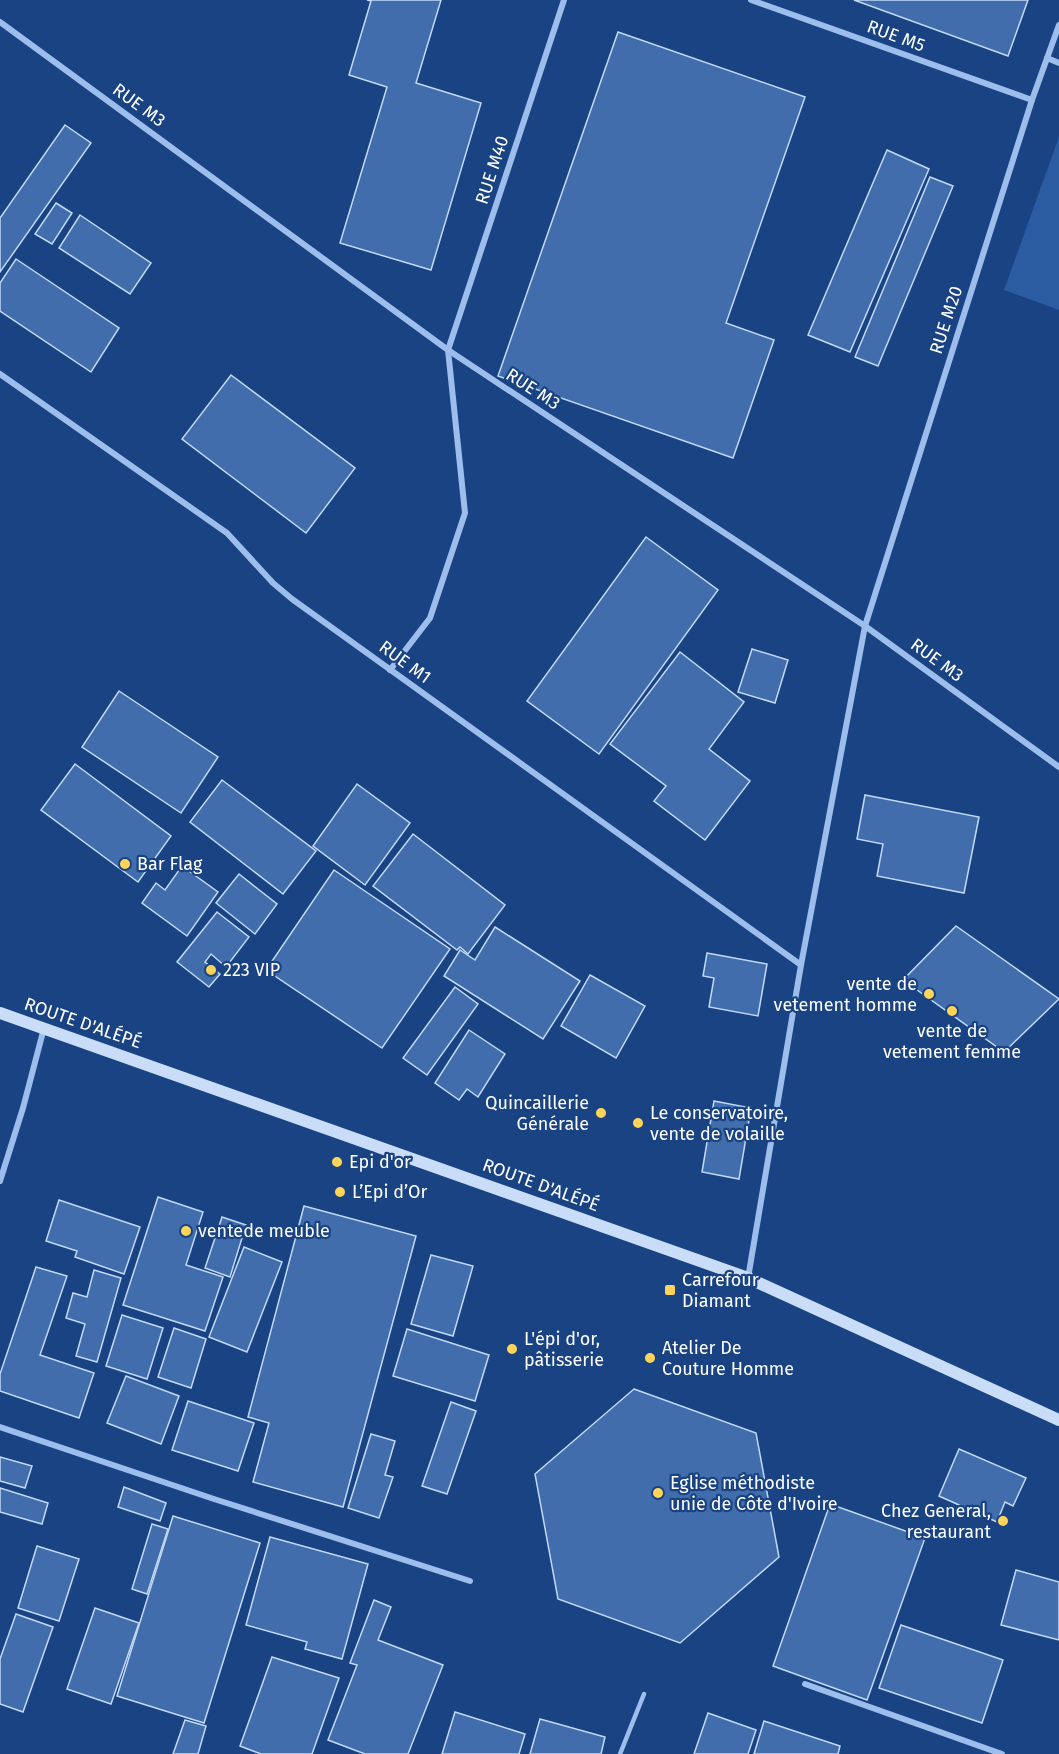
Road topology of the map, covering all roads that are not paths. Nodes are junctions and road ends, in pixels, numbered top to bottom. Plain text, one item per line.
1 (564, 0) edge
2 (751, 0) edge
3 (0, 22) edge
4 (1059, 24) edge
5 (1047, 58) junction
6 (1059, 63) edge
7 (1032, 100) junction
8 (448, 350) junction
9 (0, 374) edge
10 (864, 626) junction
11 (390, 670) junction
12 (1059, 767) edge
13 (801, 965) junction
14 (0, 1013) edge
15 (44, 1028) junction
16 (0, 1181) edge
17 (748, 1278) junction
18 (1059, 1420) edge
19 (0, 1427) edge
20 (470, 1581) dead end
21 (805, 1684) dead end
22 (644, 1694) dead end
23 (620, 1754) edge
24 (1002, 1754) edge

1 - 8 street, RUE M40
2 - 7 street, RUE M5
3 - 8 street, RUE M3
4 - 5 street, RUE M20
5 - 6 street
5 - 7 street, RUE M20
7 - 10 street, RUE M20
8 - 10 street, RUE M3
8 - 11 street
9 - 11 street, RUE M1
10 - 12 street, RUE M3
10 - 13 street, RUE M20
11 - 13 street, RUE M1
13 - 17 street, RUE M20
14 - 15 main road, ROUTE D'ALÉPÉ
15 - 16 street
15 - 17 main road, ROUTE D'ALÉPÉ
17 - 18 main road, ROUTE D'ALÉPÉ
19 - 20 street
21 - 24 street
22 - 23 lane

